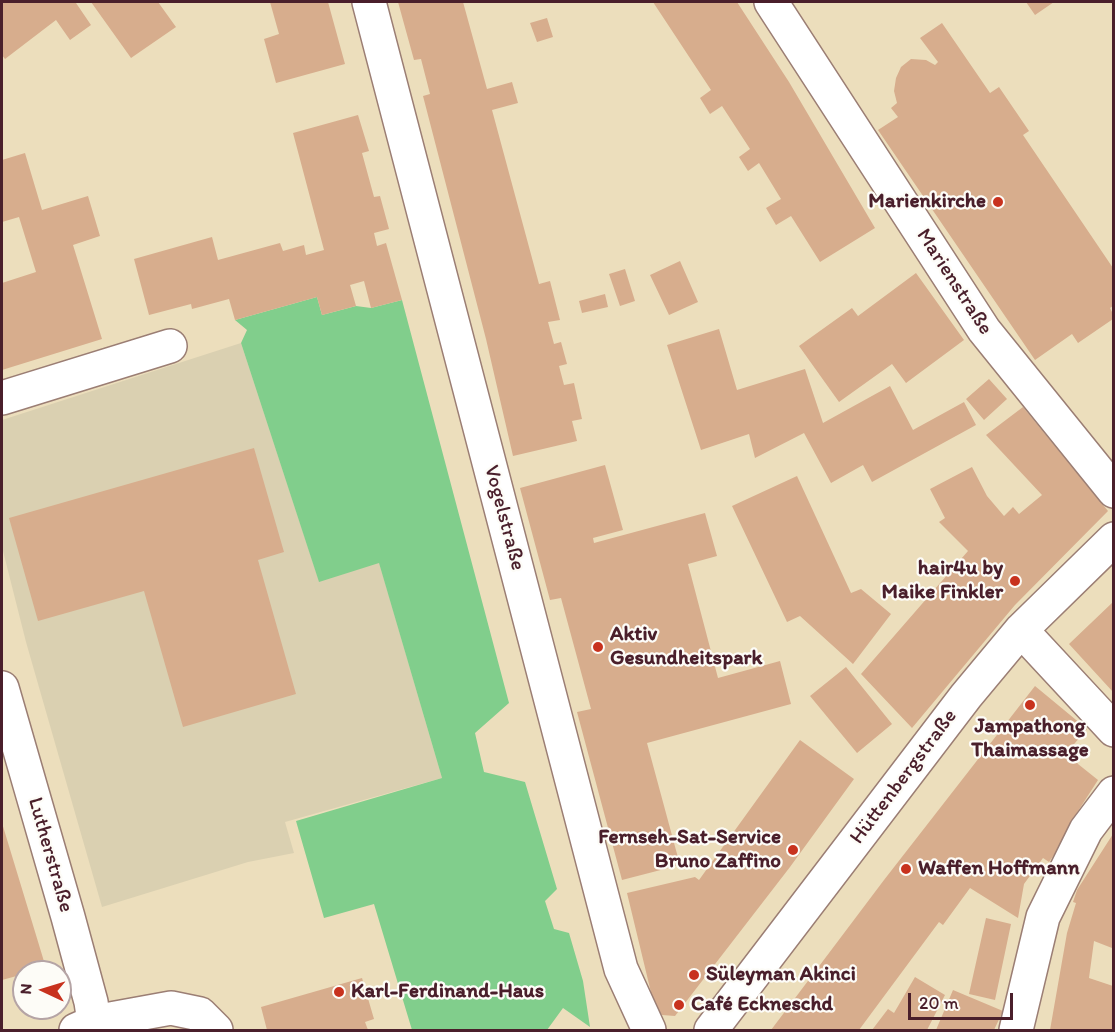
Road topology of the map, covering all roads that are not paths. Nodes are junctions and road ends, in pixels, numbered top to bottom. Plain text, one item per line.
1 (369, 2) edge
2 (771, 2) edge
3 (170, 346) dead end
4 (2, 398) edge
5 (1113, 491) edge
6 (1113, 539) edge
7 (1021, 630) junction
8 (4, 705) edge
9 (1113, 730) edge
10 (1113, 793) edge
11 (85, 1026) edge
12 (216, 1030) edge
13 (648, 1030) edge
14 (711, 1030) edge
15 (1016, 1030) edge

1 - 13 street, Vogelstraße
2 - 5 street, Marienstraße
3 - 4 street
6 - 7 street, Hüttenbergstraße
7 - 9 street
7 - 14 street, Hüttenbergstraße
8 - 11 street, Lutherstraße
10 - 15 street
11 - 12 street

